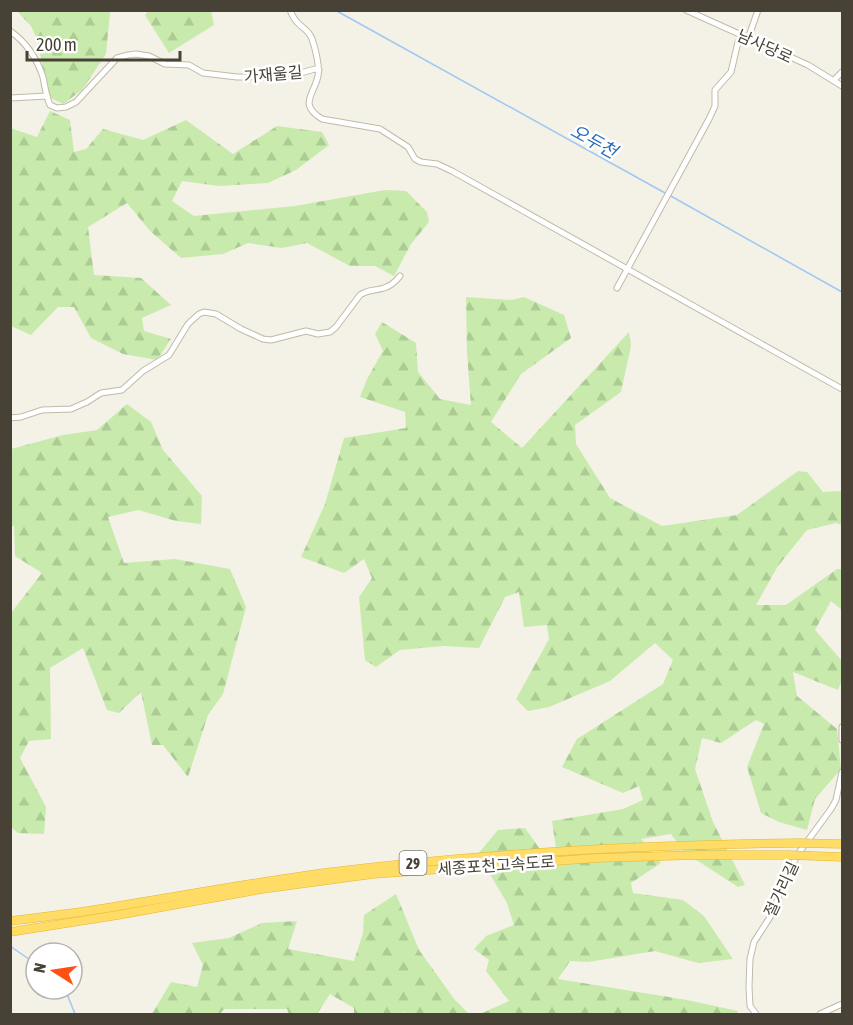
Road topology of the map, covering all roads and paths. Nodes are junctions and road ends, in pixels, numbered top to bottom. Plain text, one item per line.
1 (290, 10) edge
2 (686, 10) edge
3 (758, 10) edge
4 (696, 13) edge
5 (10, 31) edge
6 (748, 35) junction
7 (319, 70) junction
8 (843, 72) edge
9 (834, 80) junction
10 (843, 86) edge
11 (46, 96) junction
12 (10, 98) edge
13 (628, 269) junction
14 (400, 276) dead end
15 (616, 288) dead end
16 (843, 389) edge
17 (10, 418) edge
18 (843, 727) edge
19 (843, 740) edge
20 (843, 771) edge
21 (843, 844) edge
22 (843, 857) edge
23 (10, 921) edge
24 (10, 932) edge
25 (843, 1004) edge
26 (756, 1014) edge
27 (820, 1014) edge

1 - 7 street
2 - 4 street, 남사당로
3 - 6 street
4 - 6 street, 남사당로
5 - 11 street
6 - 9 street, 남사당로
6 - 13 street
7 - 11 street, 가재울길
7 - 13 street
8 - 9 street
9 - 10 street, 남사당로
11 - 12 street
13 - 15 street
13 - 16 street
14 - 17 street
18 - 19 street
20 - 26 street, 절가리길
21 - 23 highway, 세종포천고속도로 / 29, bridge
22 - 24 highway, 세종포천고속도로 / 29, bridge
25 - 27 street

